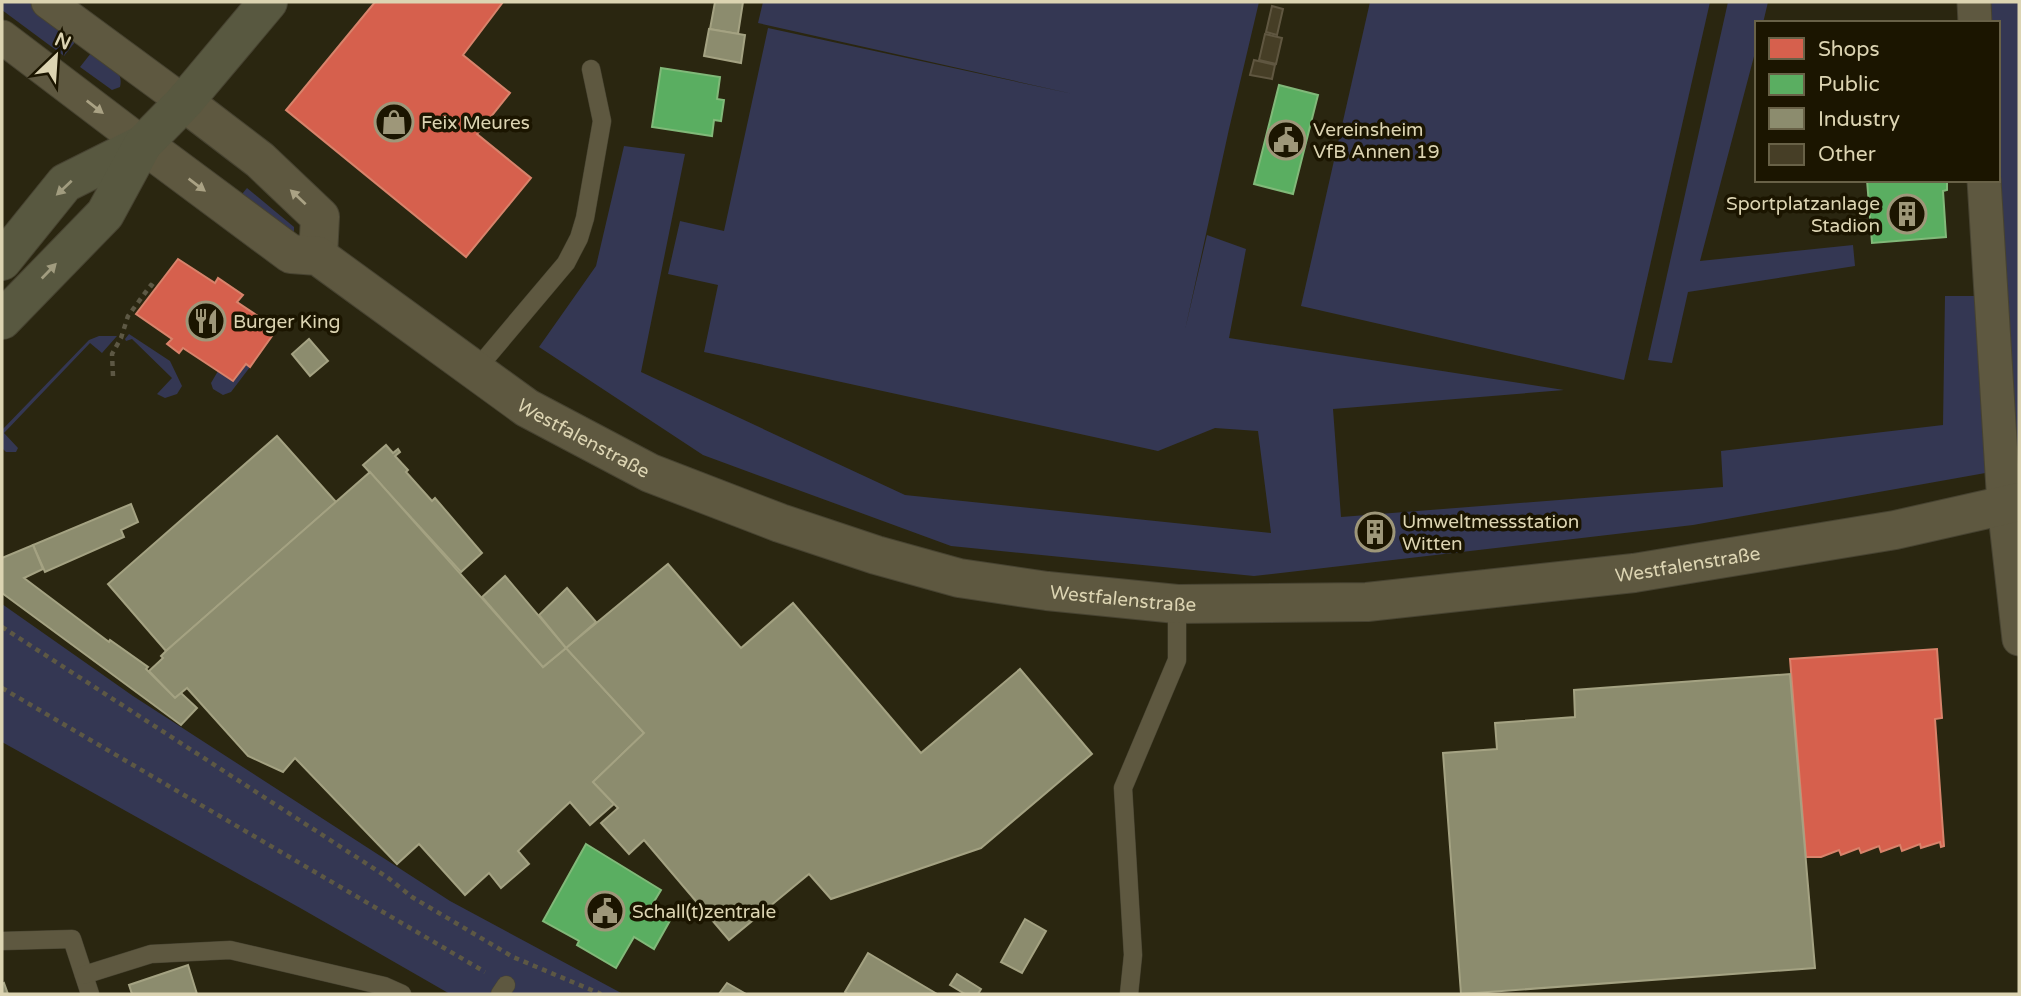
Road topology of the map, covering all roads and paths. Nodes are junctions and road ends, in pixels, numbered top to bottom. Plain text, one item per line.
1 (48, 2) edge
2 (268, 2) edge
3 (1974, 2) edge
4 (1975, 21) edge
5 (2, 37) edge
6 (591, 69) dead end
7 (184, 102) junction
8 (143, 144) junction
9 (1984, 182) edge
10 (318, 256) junction
11 (2, 261) edge
12 (156, 289) dead end
13 (2, 320) edge
14 (475, 371) junction
15 (113, 376) dead end
16 (2011, 503) edge
17 (1177, 604) junction
18 (2, 627) edge
19 (2019, 639) edge
20 (2, 688) edge
21 (2, 941) edge
22 (84, 975) junction
23 (503, 989) edge
24 (90, 994) edge
25 (402, 994) edge
26 (601, 994) edge
27 (1129, 994) edge

1 - 7 street
2 - 7 main road
3 - 4 street
5 -> 8 street, Westfalenstraße
6 - 14 lane
7 - 8 main road
10 -> 7 street
8 -> 10 street, Westfalenstraße
8 -> 11 main road
13 -> 8 main road
9 - 16 street
10 - 14 street, Westfalenstraße
12 - 15 path
14 - 17 street, Westfalenstraße
16 - 17 street, Westfalenstraße
16 - 19 street
17 - 27 lane
18 - 26 path
20 - 23 path
21 - 22 lane
22 - 24 lane
22 - 25 lane

